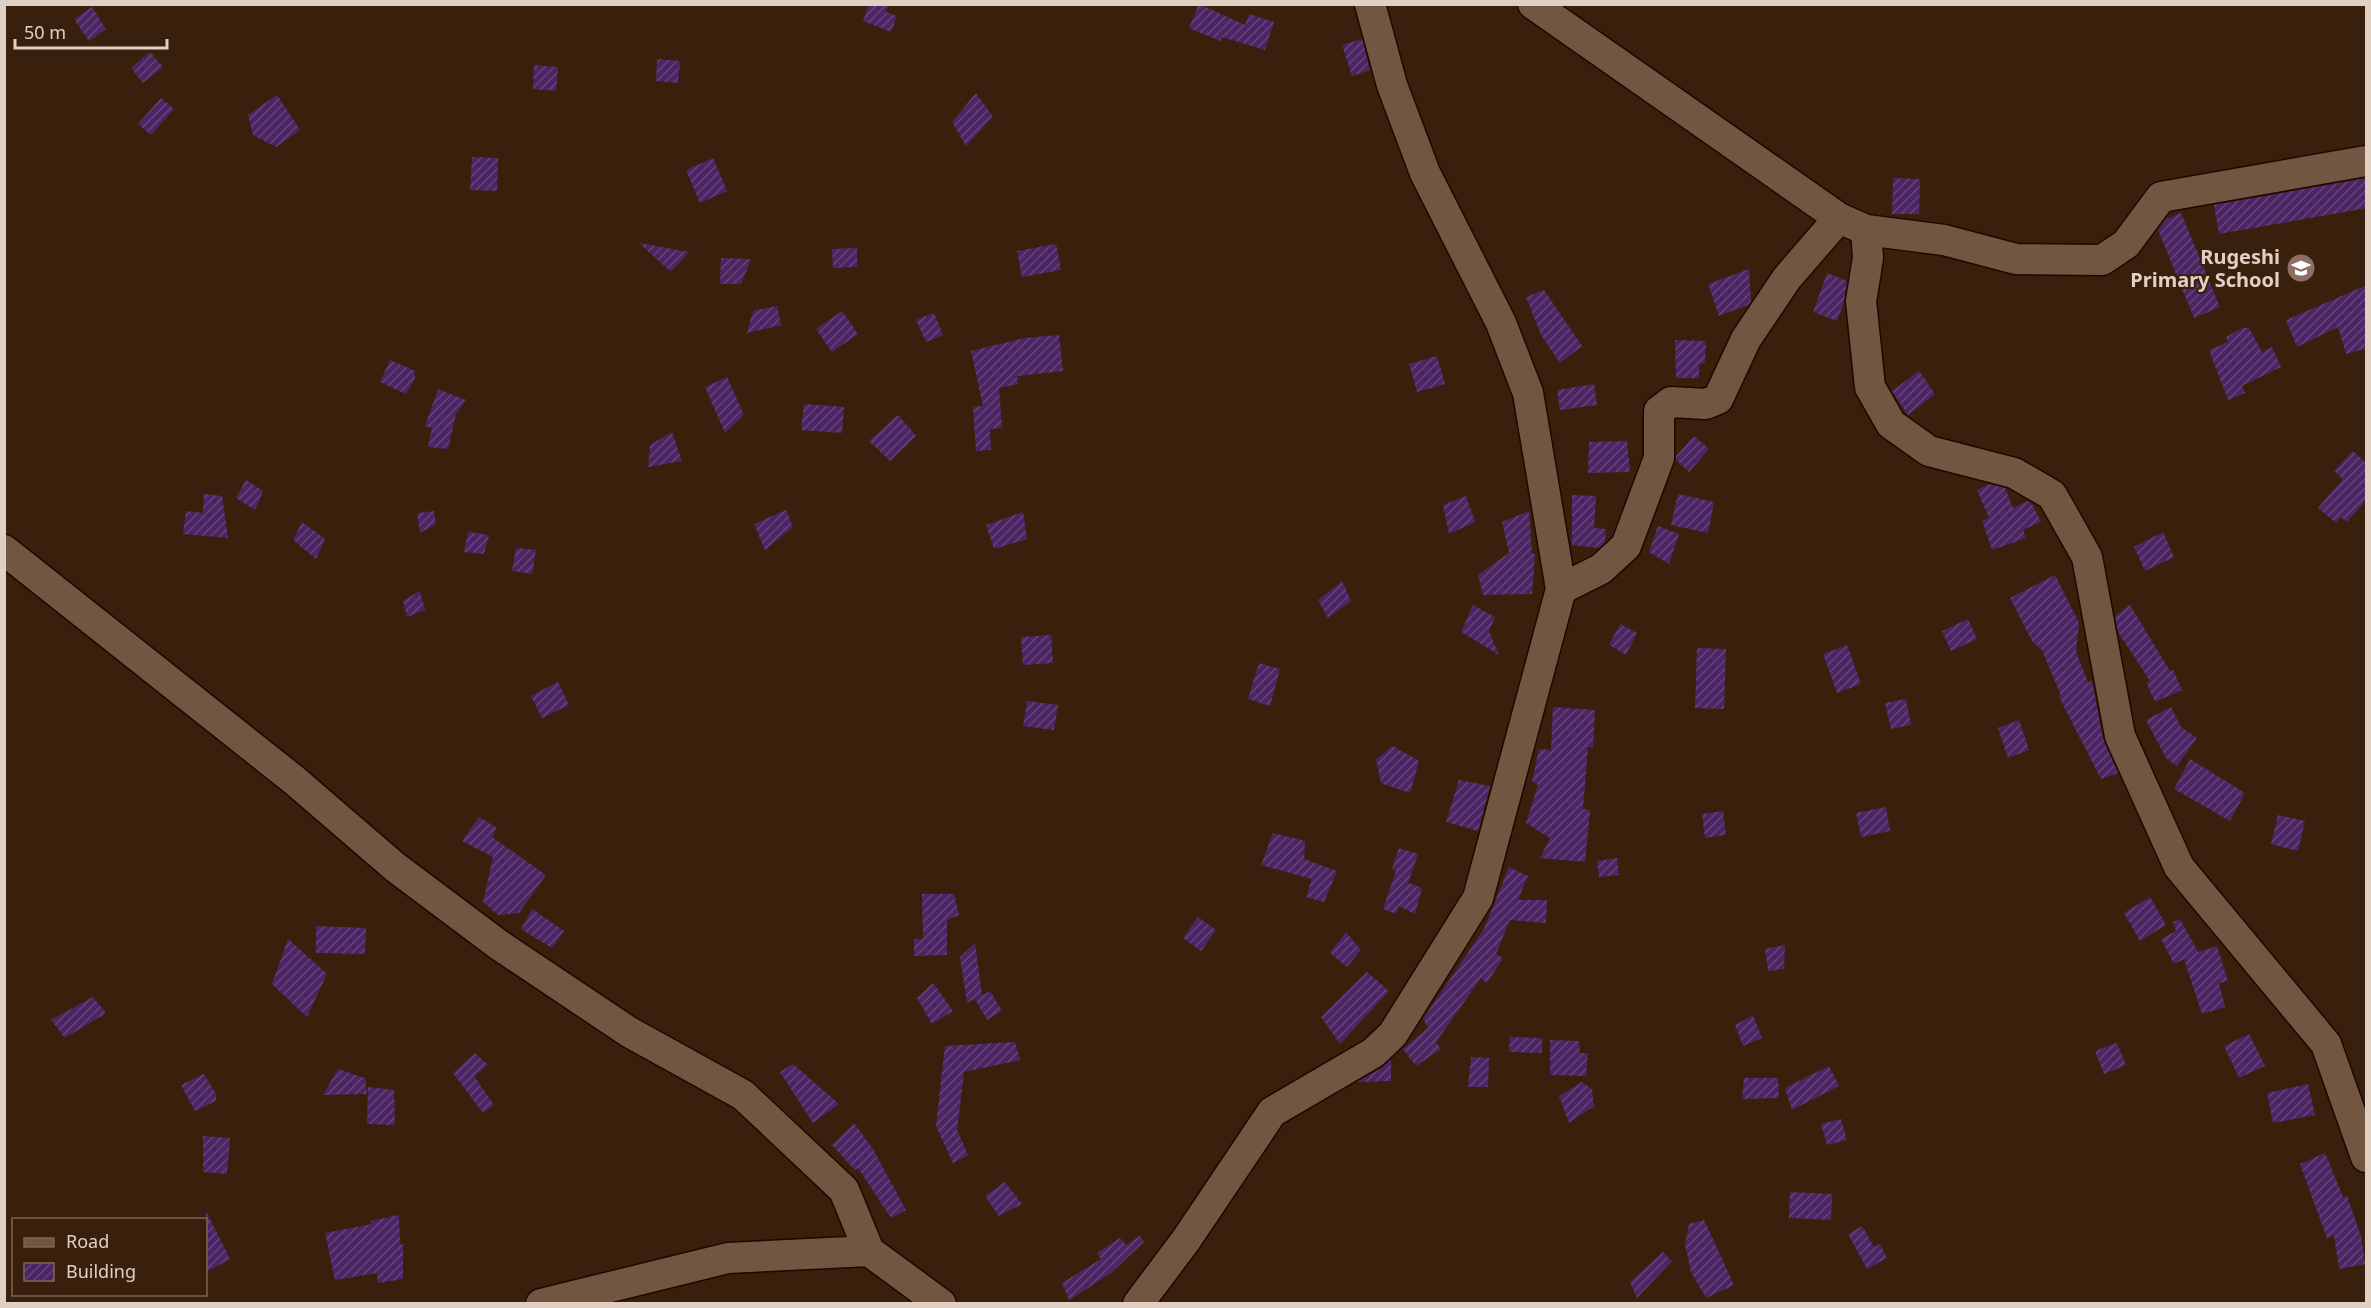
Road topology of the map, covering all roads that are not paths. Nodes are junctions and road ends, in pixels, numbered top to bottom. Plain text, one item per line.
1 (1370, 4) edge
2 (1533, 4) edge
3 (2367, 161) edge
4 (1839, 218) junction
5 (1866, 230) junction
6 (4, 550) edge
7 (1561, 588) junction
8 (2367, 1157) edge
9 (869, 1251) junction
10 (541, 1304) edge
11 (941, 1304) edge
12 (1138, 1304) edge

1 - 7 street
2 - 4 street
3 - 5 street
4 - 5 street
4 - 7 street
5 - 8 street
6 - 9 street
7 - 12 street
9 - 10 street
9 - 11 street

